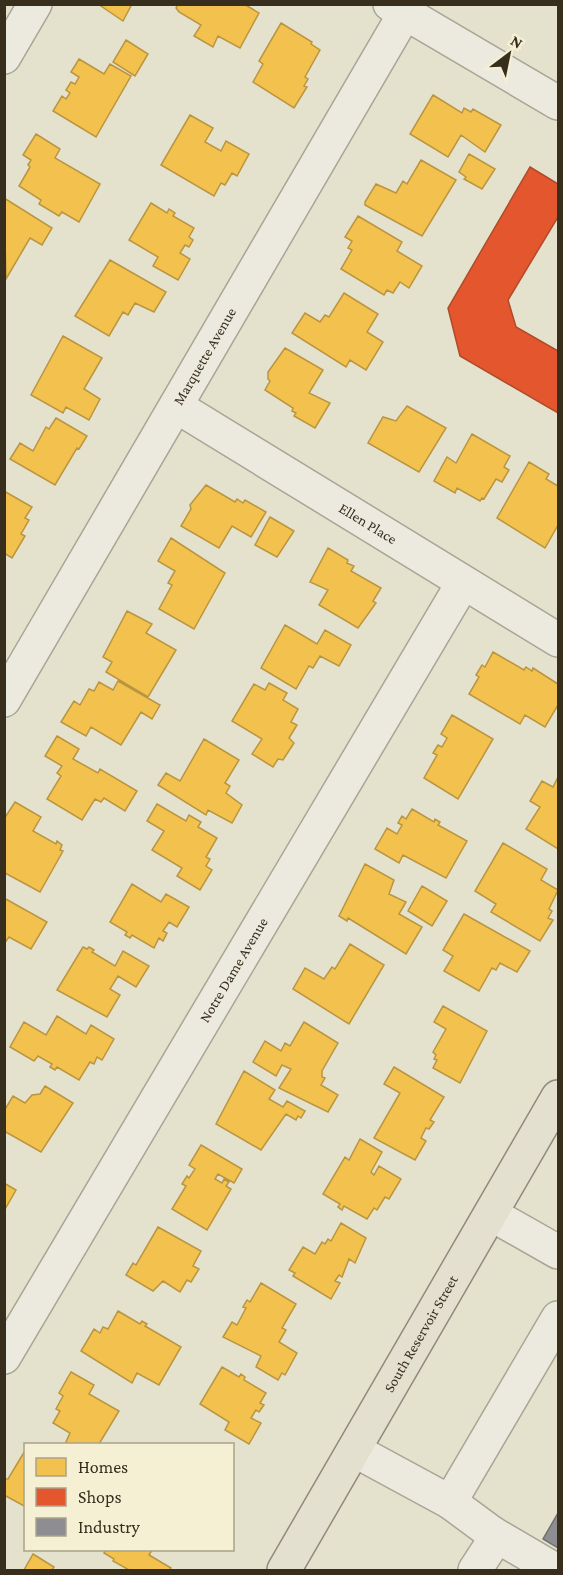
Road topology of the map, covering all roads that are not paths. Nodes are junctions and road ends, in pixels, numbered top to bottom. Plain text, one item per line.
1 (35, 4) edge
2 (397, 9) edge
3 (4, 57) edge
4 (558, 103) edge
5 (176, 406) junction
6 (463, 583) junction
7 (558, 640) edge
8 (4, 700) edge
9 (558, 1097) edge
10 (491, 1214) junction
11 (558, 1252) edge
12 (558, 1318) edge
13 (4, 1357) edge
14 (354, 1450) junction
15 (450, 1502) junction
16 (492, 1533) junction
17 (284, 1570) edge
18 (475, 1570) edge
19 (555, 1570) edge

1 - 3 street
2 - 4 street
2 - 5 street, Marquette Avenue
5 - 6 street, Ellen Place
5 - 8 street, Marquette Avenue
6 - 7 street, Ellen Place
6 - 13 street, Notre Dame Avenue
9 - 10 main road, South Reservoir Street
10 - 11 street
10 - 14 main road, South Reservoir Street
12 - 15 street
14 - 15 street
14 - 17 main road, South Reservoir Street
15 - 16 street
16 - 18 street
16 - 19 street

